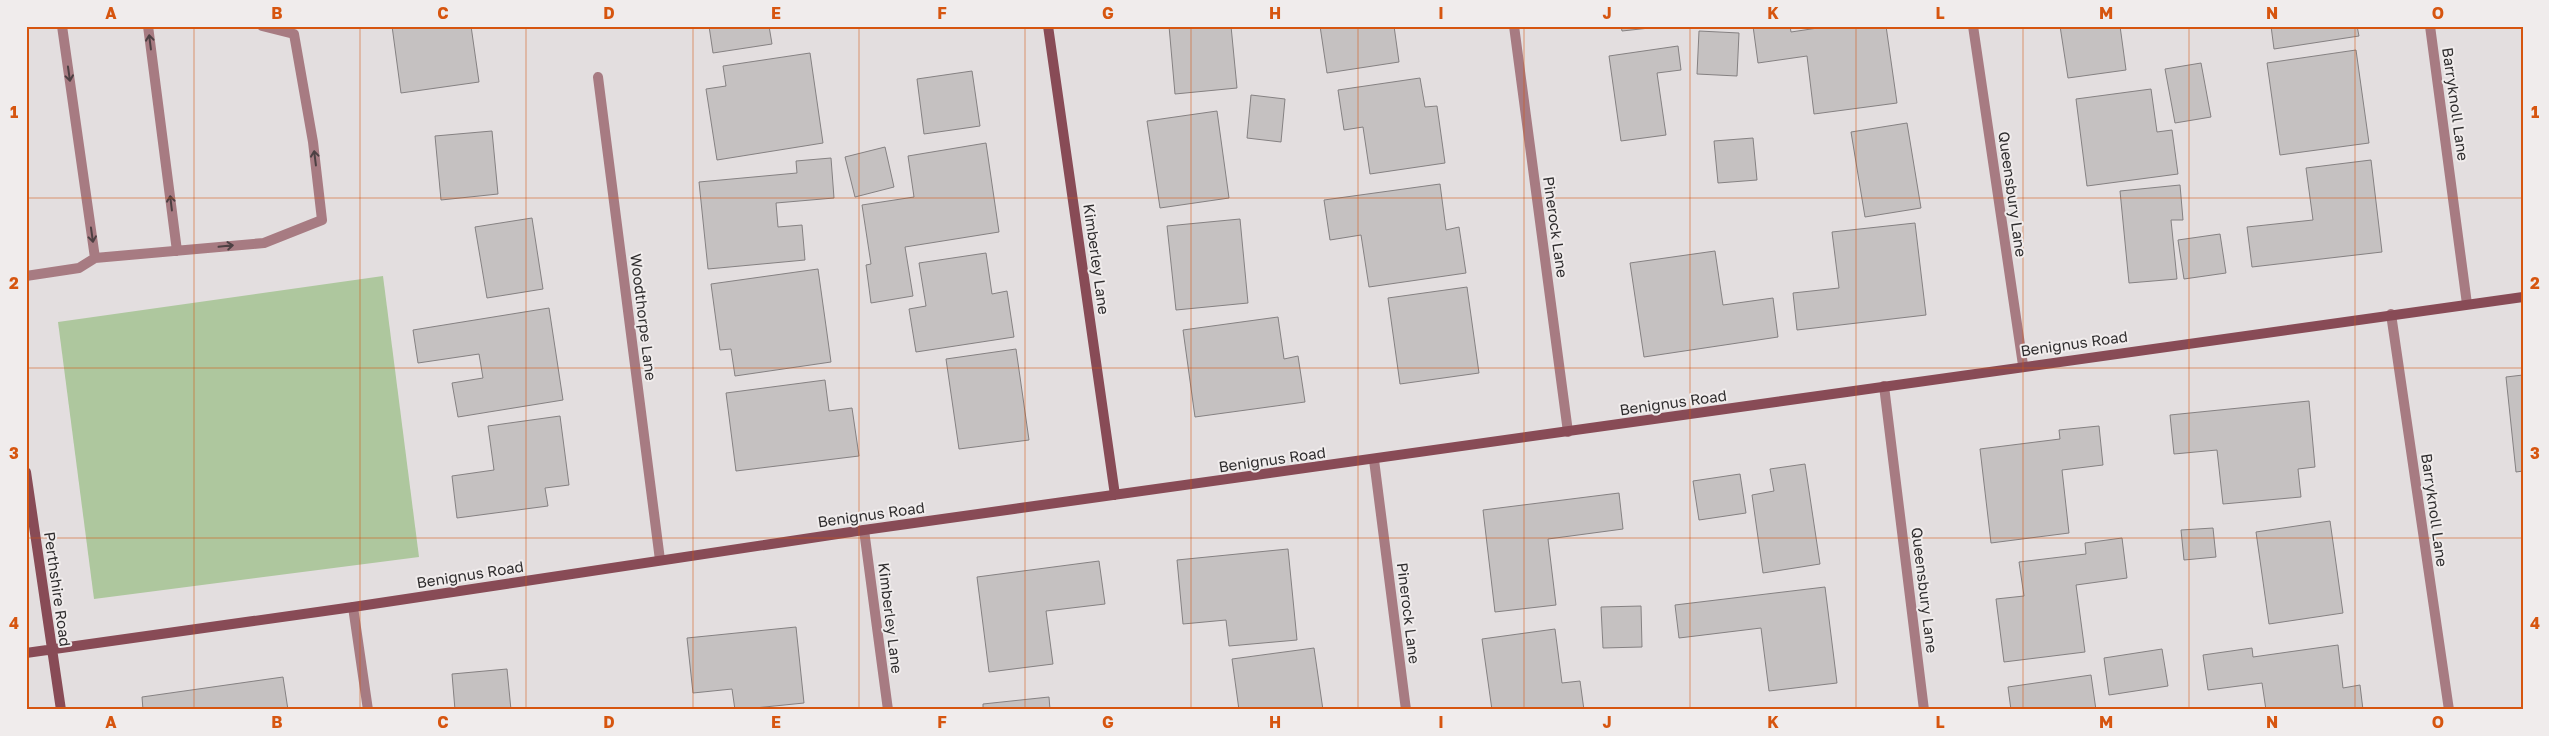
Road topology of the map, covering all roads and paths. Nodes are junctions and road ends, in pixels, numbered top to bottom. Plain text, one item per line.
1 (62, 26) edge
2 (148, 26) edge
3 (262, 26) edge
4 (1048, 26) edge
5 (1514, 26) edge
6 (1974, 26) edge
7 (2430, 26) edge
8 (598, 77) dead end
9 (177, 251) junction
10 (96, 258) junction
11 (26, 276) edge
12 (2523, 296) edge
13 (2467, 304) junction
14 (2391, 314) junction
15 (2023, 365) junction
16 (1884, 386) junction
17 (1568, 432) junction
18 (1374, 460) junction
19 (26, 472) edge
20 (1115, 495) junction
21 (864, 530) junction
22 (660, 560) junction
23 (353, 607) junction
24 (52, 649) junction
25 (26, 653) edge
26 (60, 710) edge
27 (368, 710) edge
28 (888, 710) edge
29 (1406, 710) edge
30 (1924, 710) edge
31 (2449, 710) edge

1 -> 10 street
9 -> 2 street
9 -> 3 street
4 - 20 street, Kimberley Lane
5 - 17 street, Pinerock Lane
6 - 15 street, Queensbury Lane
7 - 13 street, Barryknoll Lane
8 - 22 street, Woodthorpe Lane
9 - 10 street
10 - 11 street
12 - 13 street, Benignus Road
13 - 14 street, Benignus Road
14 - 15 street, Benignus Road
14 - 31 street, Barryknoll Lane
15 - 16 street, Benignus Road
16 - 17 street, Benignus Road
16 - 30 street, Queensbury Lane
17 - 18 street, Benignus Road
18 - 20 street, Benignus Road
18 - 29 street, Pinerock Lane
19 - 24 street, Perthshire Road
20 - 21 street, Benignus Road
21 - 22 street, Benignus Road
21 - 28 street, Kimberley Lane
22 - 23 street, Benignus Road
23 - 24 street, Benignus Road
23 - 27 street
24 - 25 street, Benignus Road
24 - 26 street, Perthshire Road

